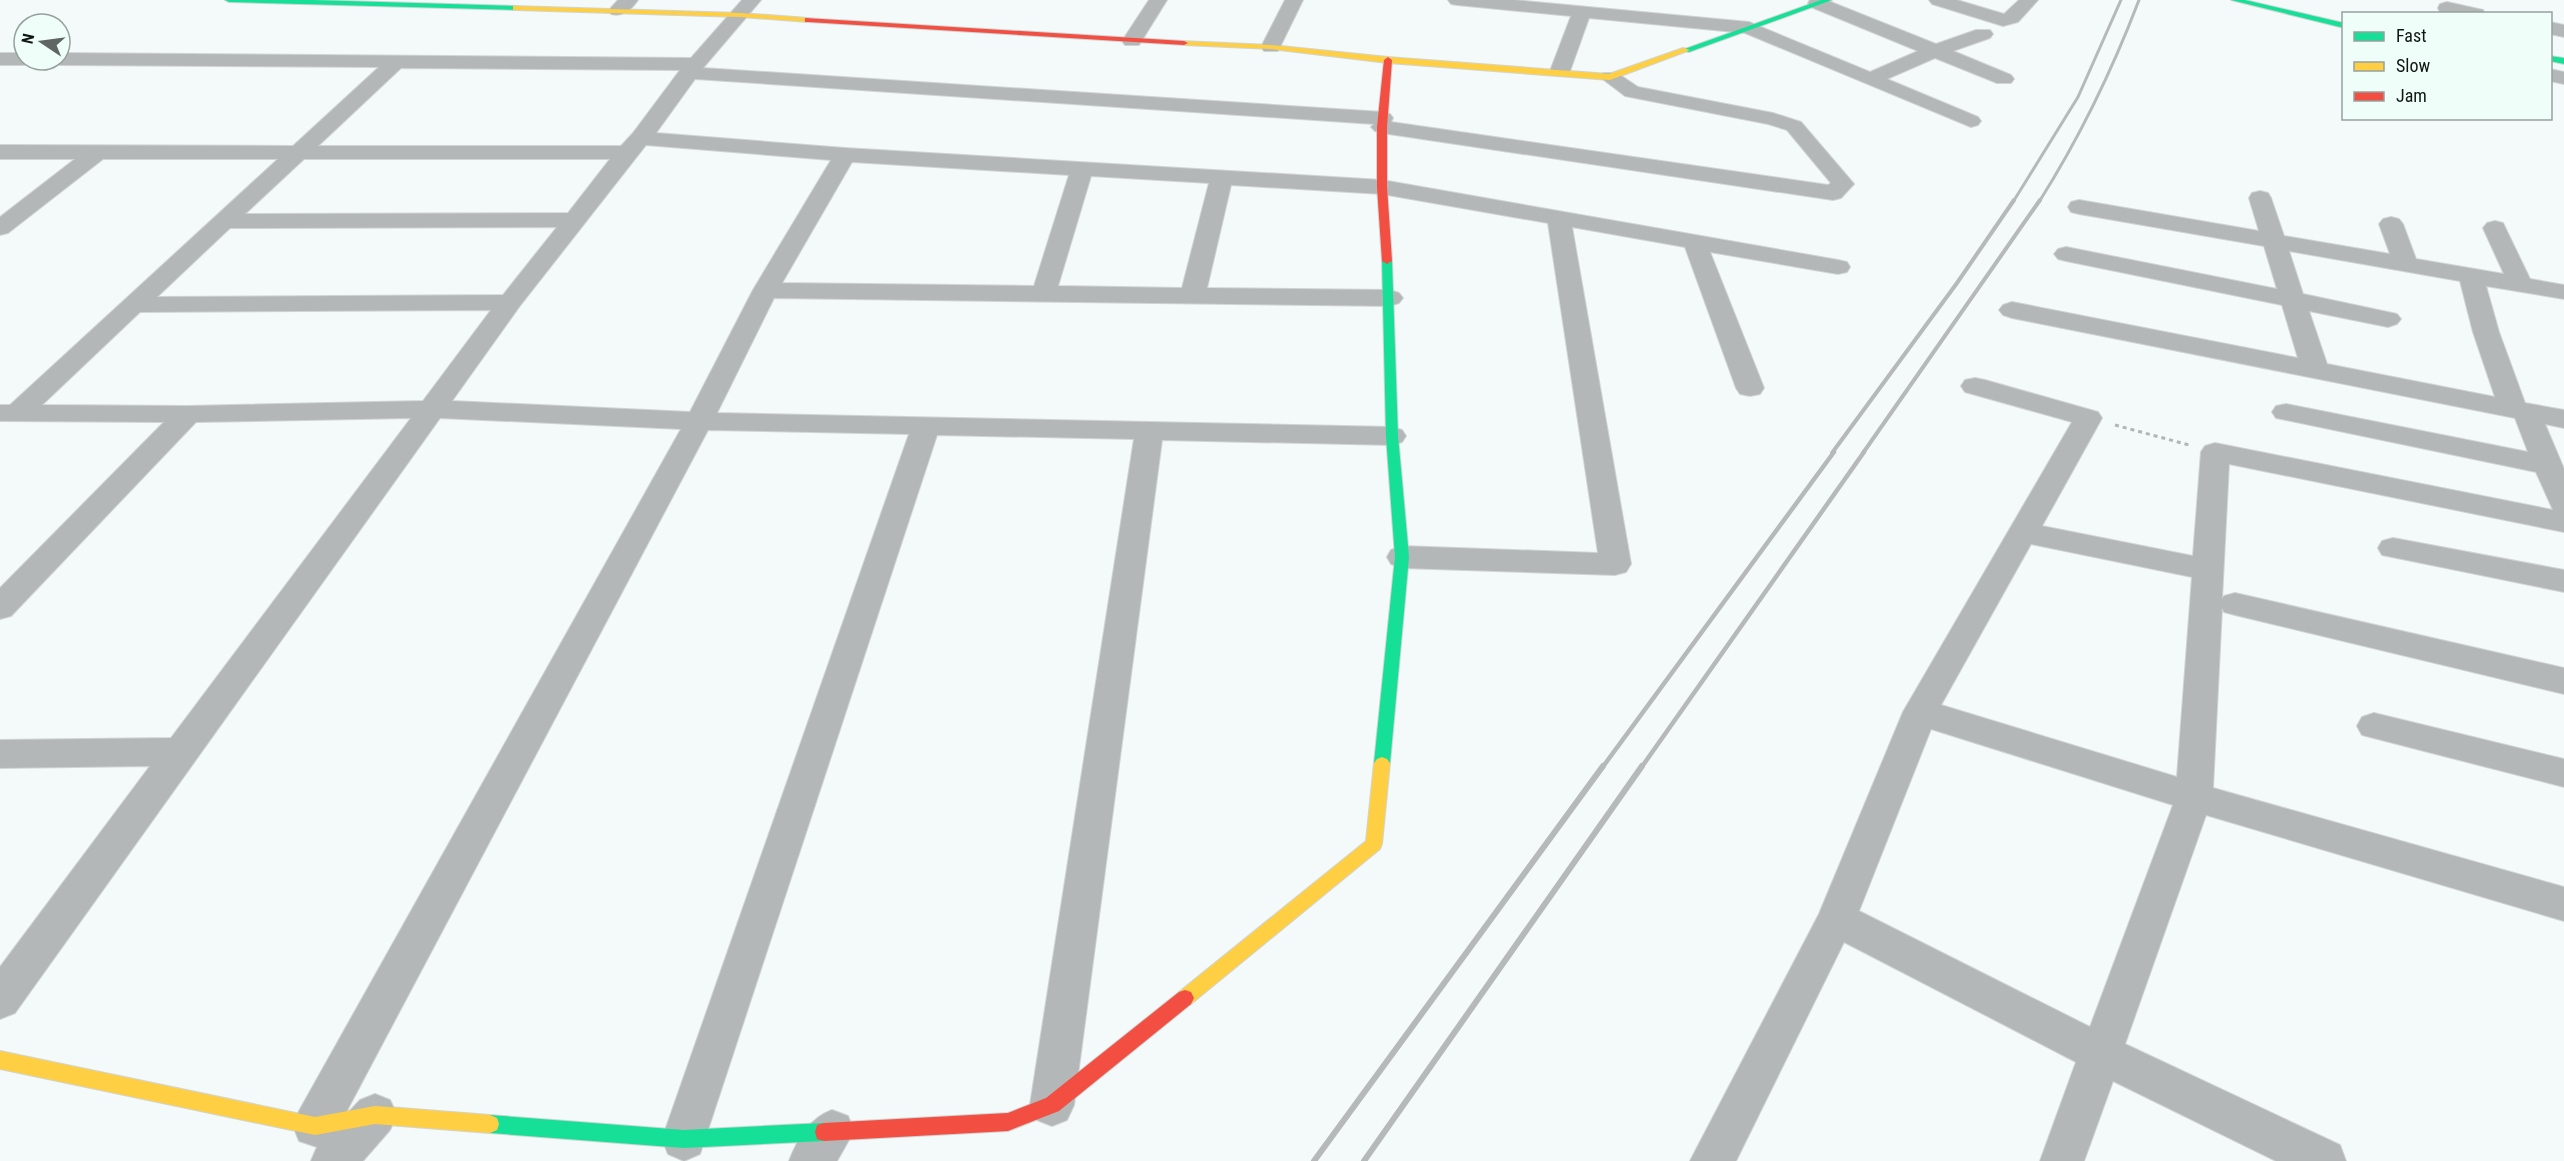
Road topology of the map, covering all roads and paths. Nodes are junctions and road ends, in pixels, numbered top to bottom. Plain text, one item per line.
1 (229, 0) edge
2 (278, 0) edge
3 (1158, 0) edge
4 (1294, 0) edge
5 (1457, 0) edge
6 (1938, 0) edge
7 (2029, 0) edge
8 (2235, 0) edge
9 (2271, 0) edge
10 (1497, 2) edge
11 (1822, 2) edge
12 (440, 3) edge
13 (624, 5) edge
14 (1606, 7) edge
15 (2446, 7) edge
16 (746, 8) edge
17 (1582, 11) junction
18 (2467, 12) edge
19 (2342, 17) edge
20 (2342, 26) edge
21 (1749, 28) junction
22 (1983, 34) dead end
23 (1132, 41) junction
24 (1271, 47) junction
25 (1935, 51) junction
26 (72, 59) edge
27 (1388, 60) junction
28 (396, 62) junction
29 (692, 68) junction
30 (1560, 71) junction
31 (1610, 76) junction
32 (1870, 79) junction
33 (2004, 79) dead end
34 (1971, 121) dead end
35 (1382, 123) junction
36 (634, 146) junction
37 (99, 151) junction
38 (0, 152) edge
39 (300, 152) junction
40 (845, 155) junction
41 (1082, 168) junction
42 (1222, 177) junction
43 (1382, 187) junction
44 (2260, 198) dead end
45 (2079, 207) dead end
46 (575, 220) junction
47 (1559, 220) junction
48 (223, 221) junction
49 (2391, 224) dead end
50 (0, 228) edge
51 (2495, 228) dead end
52 (2275, 242) junction
53 (1695, 243) junction
54 (2066, 254) dead end
55 (2406, 265) junction
56 (1838, 267) dead end
57 (2471, 276) junction
58 (2521, 285) junction
59 (765, 290) junction
60 (2564, 292) edge
61 (1044, 293) junction
62 (1193, 295) junction
63 (1390, 298) junction
64 (2293, 301) junction
65 (510, 302) junction
66 (132, 305) junction
67 (2012, 310) dead end
68 (2388, 319) dead end
69 (2315, 369) junction
70 (1975, 386) dead end
71 (1750, 388) dead end
72 (433, 409) junction
73 (2519, 410) junction
74 (2286, 412) dead end
75 (9, 413) edge
76 (188, 414) junction
77 (2088, 418) junction
78 (2564, 418) edge
79 (699, 421) junction
80 (926, 426) junction
81 (1149, 430) junction
82 (1392, 436) junction
83 (2215, 452) junction
84 (2548, 465) junction
85 (2564, 504) edge
86 (2564, 522) edge
87 (2023, 532) junction
88 (2393, 548) dead end
89 (1402, 556) junction
90 (2208, 570) junction
91 (2564, 581) edge
92 (11, 584) edge
93 (2235, 604) dead end
94 (0, 608) edge
95 (2564, 681) edge
96 (1920, 712) junction
97 (2374, 726) dead end
98 (182, 752) junction
99 (0, 754) edge
100 (2564, 773) edge
101 (2194, 797) junction
102 (2564, 904) edge
103 (1836, 919) junction
104 (0, 1000) edge
105 (2102, 1054) junction
106 (0, 1060) edge
107 (1052, 1105) junction
108 (375, 1115) joint
109 (684, 1139) junction
110 (324, 1144) edge
111 (821, 1146) edge
112 (1712, 1161) edge
113 (2062, 1161) edge
114 (2324, 1161) edge

1 - 2 street
2 - 12 street
3 - 23 street
4 - 24 street
5 - 10 street
6 - 7 street
8 - 20 street
9 - 19 street
10 - 17 street
11 - 21 street
11 - 25 street
12 - 13 street
13 - 16 street
14 - 17 street
14 - 21 street
15 - 18 street
16 - 23 street
16 - 29 street
17 - 30 street
21 - 31 street
21 - 32 street
22 - 25 street
23 - 24 street
24 - 27 street
25 - 32 street
25 - 33 street
26 - 28 street
27 - 30 street
27 - 35 street
28 - 29 street
28 - 39 street
29 - 35 street
29 - 36 street
30 - 31 street
31 - 35 street
32 - 34 street
35 - 43 street
36 - 39 street
36 - 40 street
36 - 46 street
37 - 38 street
37 - 39 street
37 - 50 street
39 - 48 street
40 - 41 street
40 - 59 street
41 - 42 street
41 - 61 street
42 - 43 street
42 - 62 street
43 - 47 street
43 - 63 street
44 - 52 street
45 - 52 street
46 - 48 street
46 - 65 street
47 - 53 street
47 - 89 street
48 - 66 street
49 - 55 street
51 - 58 street
52 - 55 street
52 - 64 street
53 - 56 street
53 - 71 street
54 - 64 street
55 - 57 street
57 - 58 street
57 - 73 street
58 - 60 street
59 - 61 street
59 - 79 street
61 - 62 street
62 - 63 street
63 - 82 street
64 - 68 street
64 - 69 street
65 - 66 street
65 - 72 street
66 - 75 street
67 - 69 street
69 - 73 street
70 - 77 street
72 - 76 street
72 - 79 street
72 - 98 street
73 - 78 street
73 - 84 street
74 - 84 street
75 - 76 street
76 - 92 street
77 - 83 path
77 - 87 street
79 - 80 street
79 - 110 street
80 - 81 street
80 - 109 street
81 - 82 street
81 - 107 street
82 - 89 street
83 - 86 street
83 - 90 street
84 - 85 street
87 - 90 street
87 - 96 street
88 - 91 street
89 - 107 street
90 - 101 street
92 - 94 street
93 - 95 street
96 - 101 street
96 - 103 street
97 - 100 street
98 - 99 street
98 - 104 street
101 - 102 street
101 - 105 street
103 - 105 street
103 - 112 street
105 - 113 street
105 - 114 street
106 - 110 street
107 - 111 street
108 - 109 street
108 - 110 street
109 - 111 street

